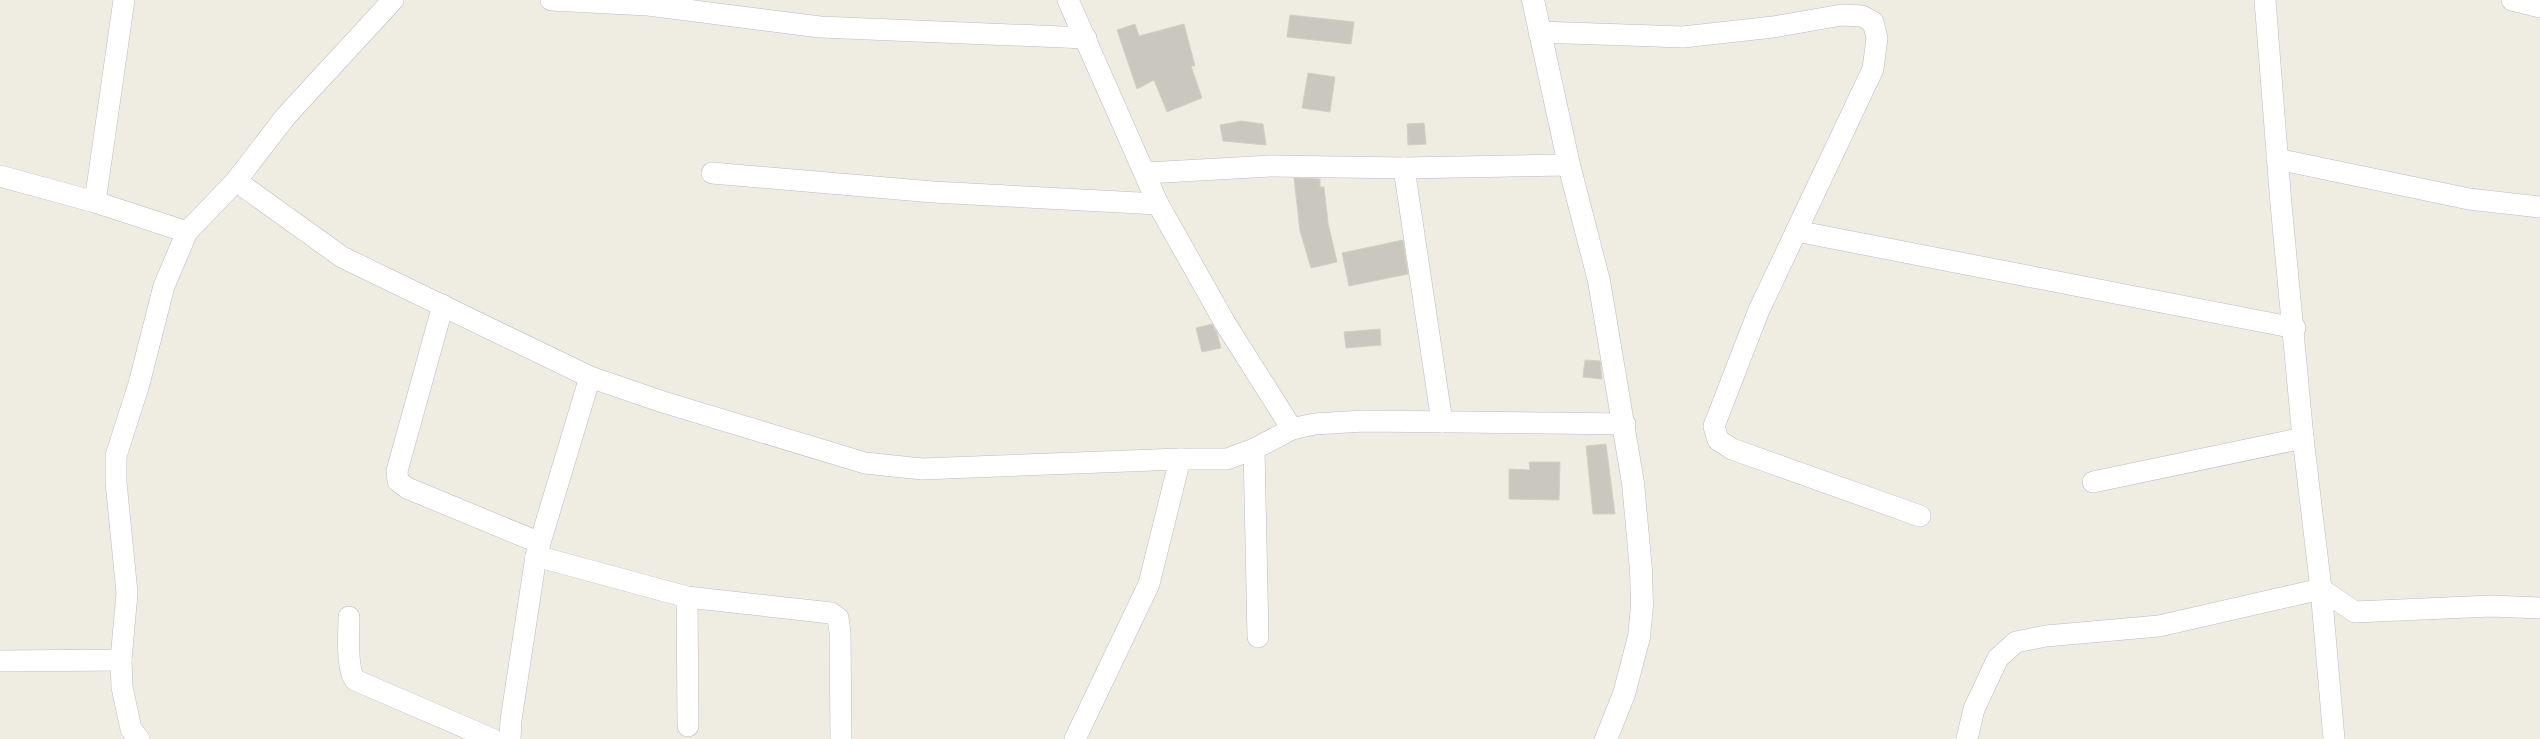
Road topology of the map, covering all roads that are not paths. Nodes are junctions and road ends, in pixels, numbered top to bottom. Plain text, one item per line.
1 (124, 0) edge
2 (393, 0) edge
3 (551, 0) edge
4 (1068, 0) edge
5 (1533, 0) edge
6 (2265, 0) edge
7 (2512, 0) edge
8 (2540, 7) edge
9 (1540, 32) junction
10 (1086, 38) junction
11 (2277, 159) junction
12 (1569, 165) junction
13 (1404, 168) junction
14 (712, 173) dead end
15 (1146, 173) junction
16 (0, 176) edge
17 (236, 182) junction
18 (95, 202) junction
19 (1158, 204) junction
20 (2540, 208) edge
21 (1796, 231) junction
22 (187, 232) junction
23 (443, 305) junction
24 (2294, 328) junction
25 (590, 377) junction
26 (1442, 422) junction
27 (1625, 424) junction
28 (1292, 429) junction
29 (2304, 438) junction
30 (1254, 449) junction
31 (1180, 458) junction
32 (2093, 482) dead end
33 (1920, 516) dead end
34 (538, 549) junction
35 (2321, 589) junction
36 (688, 597) junction
37 (2540, 608) edge
38 (349, 617) dead end
39 (1258, 637) dead end
40 (121, 660) junction
41 (0, 661) edge
42 (688, 726) dead end
43 (139, 739) edge
44 (492, 739) edge
45 (510, 739) edge
46 (841, 739) edge
47 (1075, 739) edge
48 (1606, 739) edge
49 (1967, 739) edge
50 (2334, 739) edge

1 - 18 street
2 - 17 street
3 - 10 street
4 - 10 street
5 - 9 street
6 - 11 street
7 - 8 street
9 - 12 street
9 - 21 street
10 - 15 street
11 - 20 street
11 - 24 street
12 - 13 street
12 - 27 street
13 - 15 street
13 - 26 street
14 - 19 street
15 - 19 street
16 - 18 street
17 - 22 street
17 - 23 street
18 - 22 street
19 - 28 street
21 - 24 street
21 - 33 street
22 - 40 street
23 - 25 street
23 - 34 street
24 - 29 street
25 - 31 street
25 - 34 street
26 - 27 street
26 - 28 street
27 - 48 street
28 - 30 street
29 - 32 street
29 - 35 street
30 - 31 street
30 - 39 street
31 - 47 street
34 - 36 street
34 - 45 street
35 - 37 street
35 - 49 street
35 - 50 street
36 - 42 street
36 - 46 street
38 - 44 street
40 - 41 street
40 - 43 street

